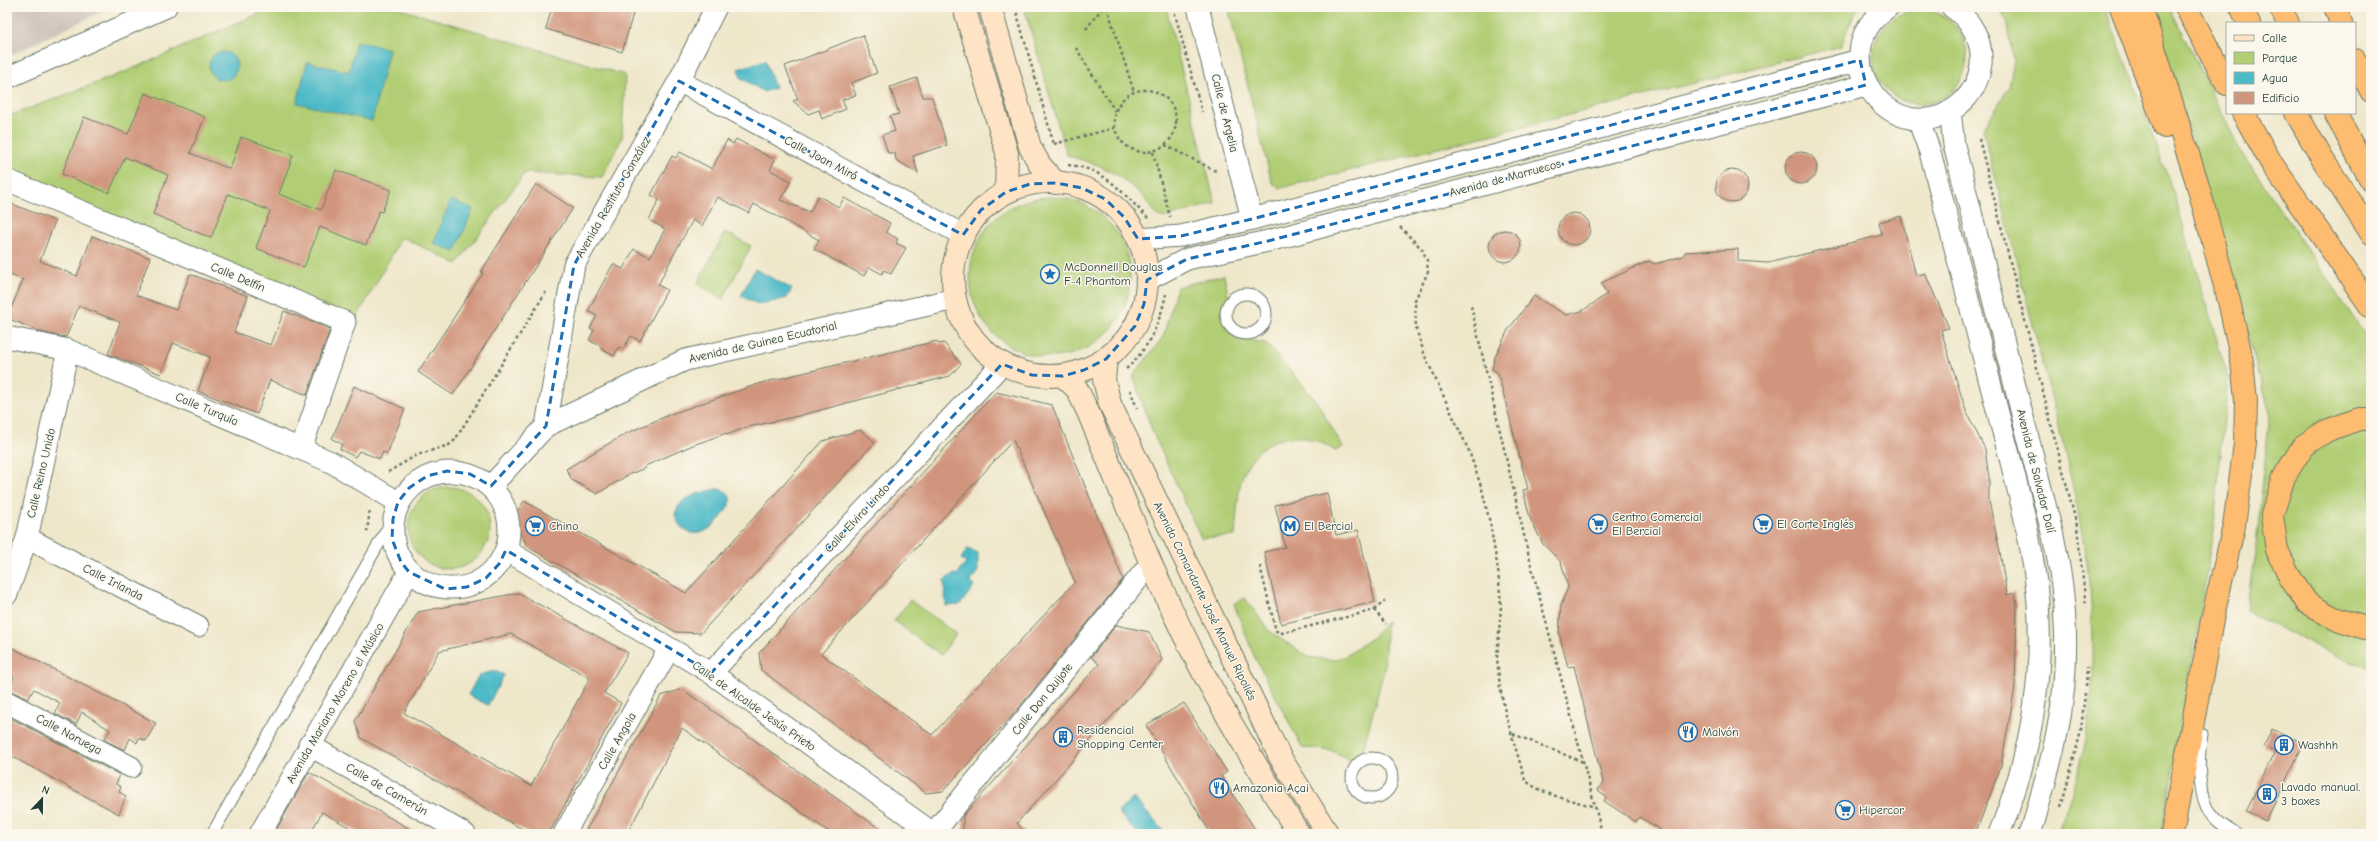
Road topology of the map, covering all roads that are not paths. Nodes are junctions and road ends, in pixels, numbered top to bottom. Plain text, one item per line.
1 (166, 7) edge
2 (716, 7) edge
3 (964, 7) edge
4 (990, 7) edge
5 (1198, 7) edge
6 (1888, 7) edge
7 (1952, 7) edge
8 (2121, 7) edge
9 (2141, 7) edge
10 (2186, 7) edge
11 (2241, 7) edge
12 (2280, 7) edge
13 (2334, 7) edge
14 (2248, 22) edge
15 (2288, 22) edge
16 (2341, 22) edge
17 (1860, 60) junction
18 (2356, 62) edge
19 (7, 78) edge
20 (679, 81) junction
21 (2226, 82) edge
22 (1866, 85) junction
23 (2371, 91) edge
24 (1950, 111) junction
25 (2244, 114) edge
26 (2297, 114) edge
27 (2337, 114) edge
28 (1918, 119) junction
29 (1059, 174) junction
30 (7, 180) edge
31 (2371, 180) edge
32 (1006, 192) junction
33 (1252, 219) junction
34 (2371, 233) edge
35 (963, 235) junction
36 (1138, 239) junction
37 (2212, 244) junction
38 (1147, 280) junction
39 (954, 299) junction
40 (2371, 307) edge
41 (7, 337) edge
42 (68, 350) junction
43 (1106, 359) junction
44 (1002, 364) junction
45 (1063, 376) junction
46 (2371, 419) edge
47 (546, 426) junction
48 (301, 449) junction
49 (490, 486) junction
50 (395, 510) junction
51 (27, 538) junction
52 (506, 550) junction
53 (2228, 556) junction
54 (1151, 563) junction
55 (409, 572) junction
56 (7, 594) edge
57 (198, 626) dead end
58 (2371, 628) edge
59 (669, 649) junction
60 (711, 673) junction
61 (7, 702) edge
62 (309, 745) junction
63 (131, 767) dead end
64 (212, 834) edge
65 (260, 834) edge
66 (465, 834) edge
67 (564, 834) edge
68 (933, 834) edge
69 (1299, 834) edge
70 (1328, 834) edge
71 (1999, 834) edge
72 (2029, 834) edge
73 (2172, 834) edge
74 (2236, 834) edge

1 - 19 street
2 - 20 street, Avenida Restituto González
3 - 32 street
4 - 29 street
5 - 33 street, Calle de Argelia
6 - 17 street
7 - 24 street
8 - 37 highway
9 - 37 highway
10 - 21 highway
11 - 14 highway
12 - 15 highway
13 - 16 highway
17 - 22 street
17 - 33 street, Avenida de Marruecos
18 - 23 highway
20 - 35 street, Calle Joan Miró
20 - 47 street, Avenida Restituto González
22 - 28 street
22 - 38 street, Avenida de Marruecos
24 - 28 street
24 - 72 street, Avenida de Salvador Dalí
25 - 40 highway
26 - 34 highway
27 - 31 highway
28 - 71 street, Avenida de Salvador Dalí
29 - 32 street
29 - 36 street
30 - 48 street, Calle Delfín
32 - 35 street
33 - 36 street, Avenida de Marruecos
35 - 39 street
36 - 38 street
37 - 53 highway
38 - 43 street
39 - 44 street
39 - 47 street, Avenida de Guinea Ecuatorial
41 - 42 street, Calle Turquía
42 - 48 street, Calle Turquía
42 - 51 street, Calle Reino Unido
43 - 45 street
43 - 70 street, Avenida Comandante José Manuel Ripollés
44 - 45 street
44 - 60 street, Calle Elvira Lindo
45 - 54 street
46 - 58 highway
47 - 49 street, Avenida de Guinea Ecuatorial
48 - 50 street, Calle Turquía
49 - 50 street
49 - 52 street
50 - 55 street
50 - 64 lane
51 - 56 street, Calle Reino Unido
51 - 57 street, Calle Irlanda
52 - 55 street
52 - 59 street, Calle de Alcalde Jesús Prieto
53 - 73 highway
53 - 74 lane
54 - 68 street, Calle Don Quijote
54 - 69 street
55 - 62 street, Avenida Mariano Moreno el Músico
59 - 60 street, Calle de Alcalde Jesús Prieto
59 - 67 street, Calle Angola
60 - 68 street, Calle de Alcalde Jesús Prieto
61 - 63 street, Calle Noruega
62 - 65 street, Avenida Mariano Moreno el Músico
62 - 66 street, Calle de Camerún

